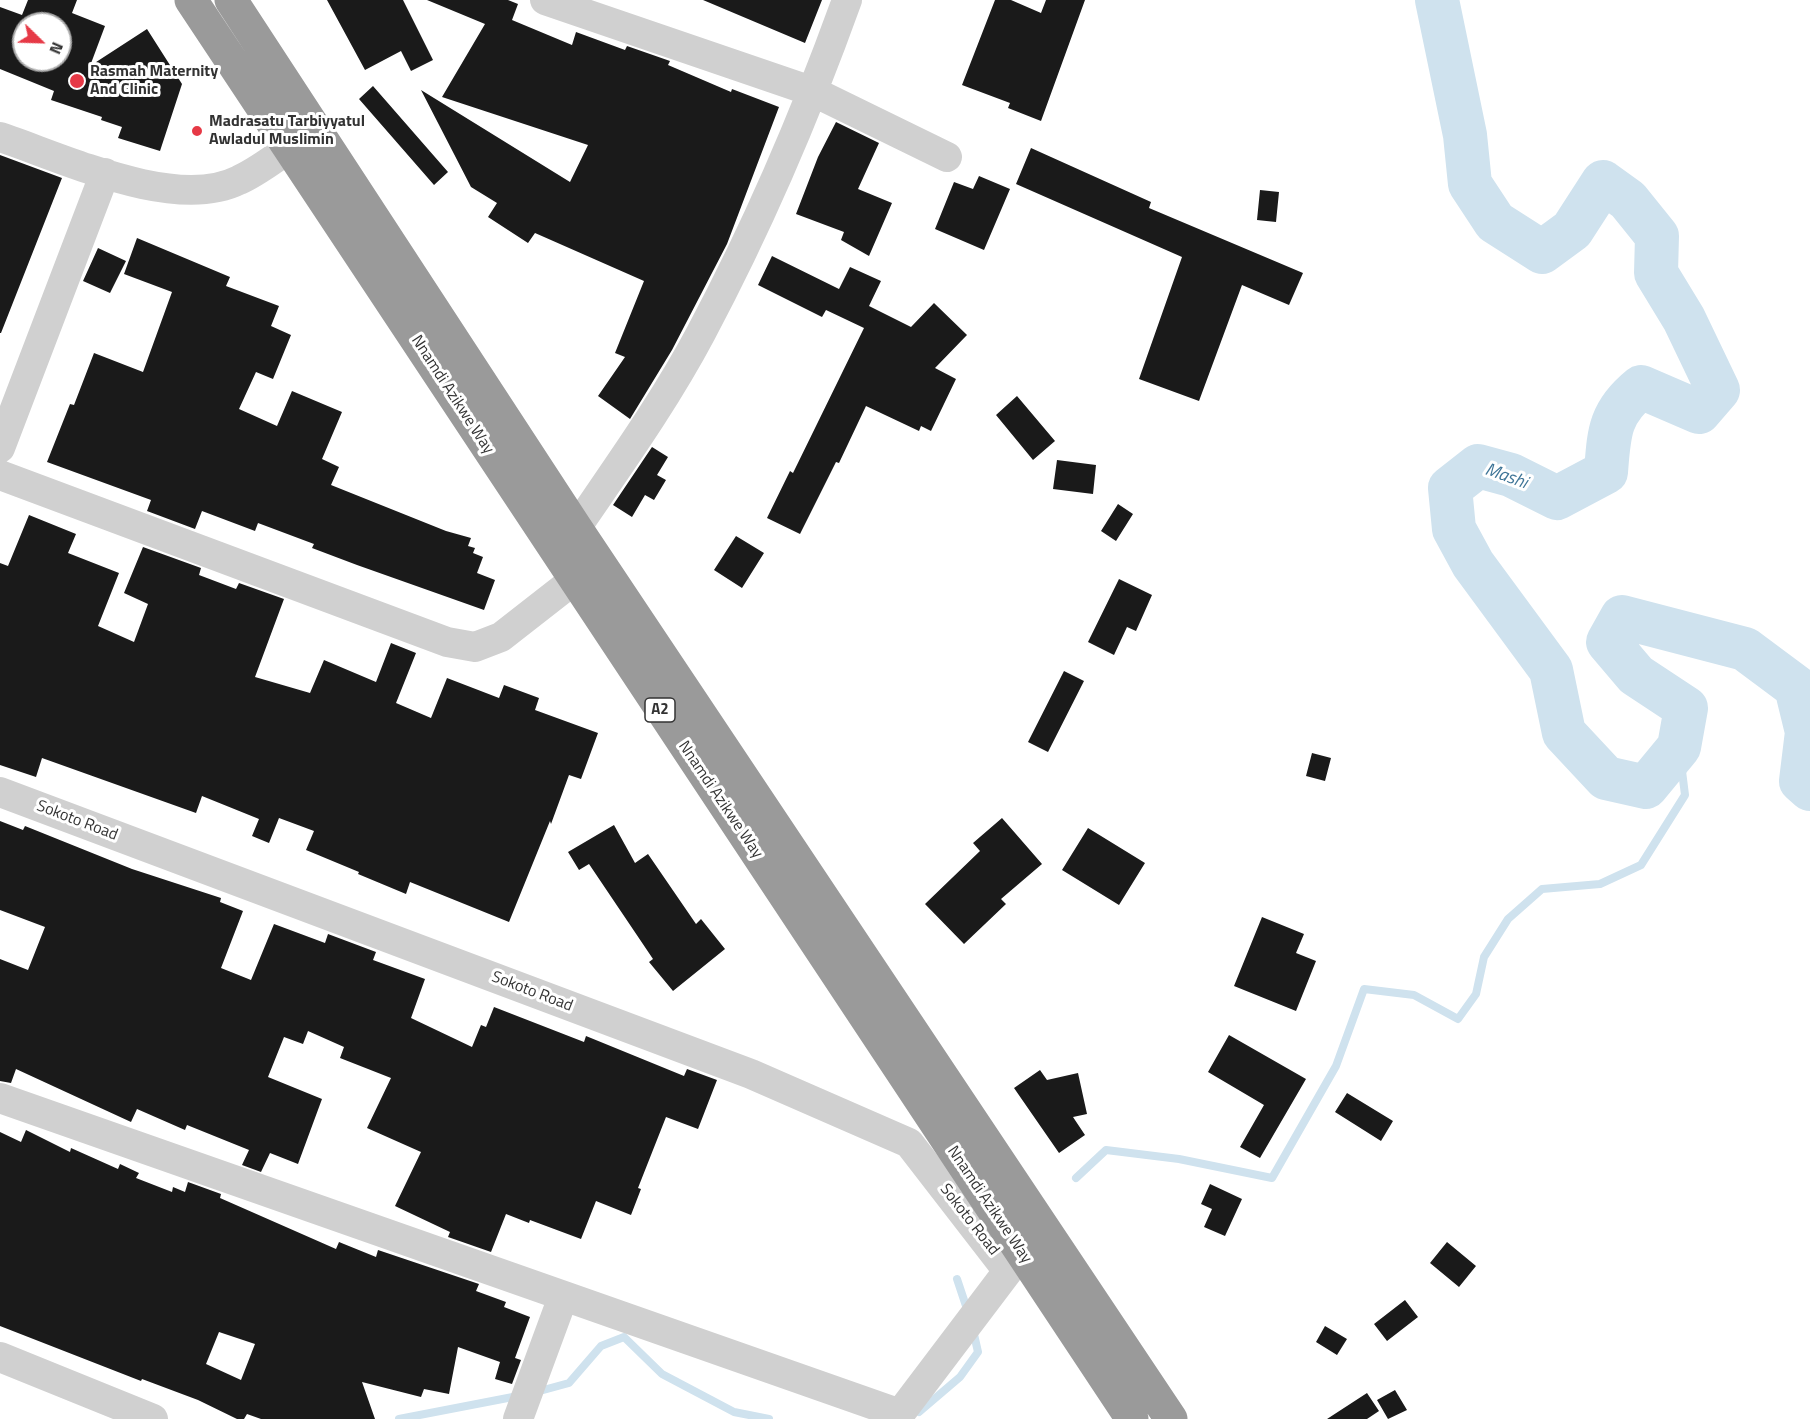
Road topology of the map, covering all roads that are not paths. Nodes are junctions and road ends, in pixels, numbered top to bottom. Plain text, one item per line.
1 (191, 0) edge
2 (231, 0) edge
3 (545, 0) edge
4 (848, 0) edge
5 (814, 92) junction
6 (0, 137) edge
7 (290, 148) junction
8 (947, 157) dead end
9 (105, 173) junction
10 (0, 448) edge
11 (0, 476) edge
12 (576, 528) junction
13 (574, 580) junction
14 (0, 792) edge
15 (0, 1098) edge
16 (563, 1297) junction
17 (0, 1357) edge
18 (521, 1412) edge
19 (898, 1417) edge
20 (153, 1419) edge
21 (1132, 1419) edge
22 (1171, 1419) edge

1 - 7 highway, Nnamdi Azikwe Way / A2
2 - 12 highway, Nnamdi Azikwe Way / A2
3 - 5 street
4 - 5 street
5 - 8 street
5 - 12 street
6 - 9 street
7 - 9 street
7 - 13 highway, Nnamdi Azikwe Way / A2
9 - 10 street
11 - 13 street
12 - 22 highway, Nnamdi Azikwe Way / A2
13 - 21 highway, Nnamdi Azikwe Way / A2
14 - 19 street, Sokoto Road
15 - 16 street
16 - 18 street
16 - 19 street
17 - 20 street

